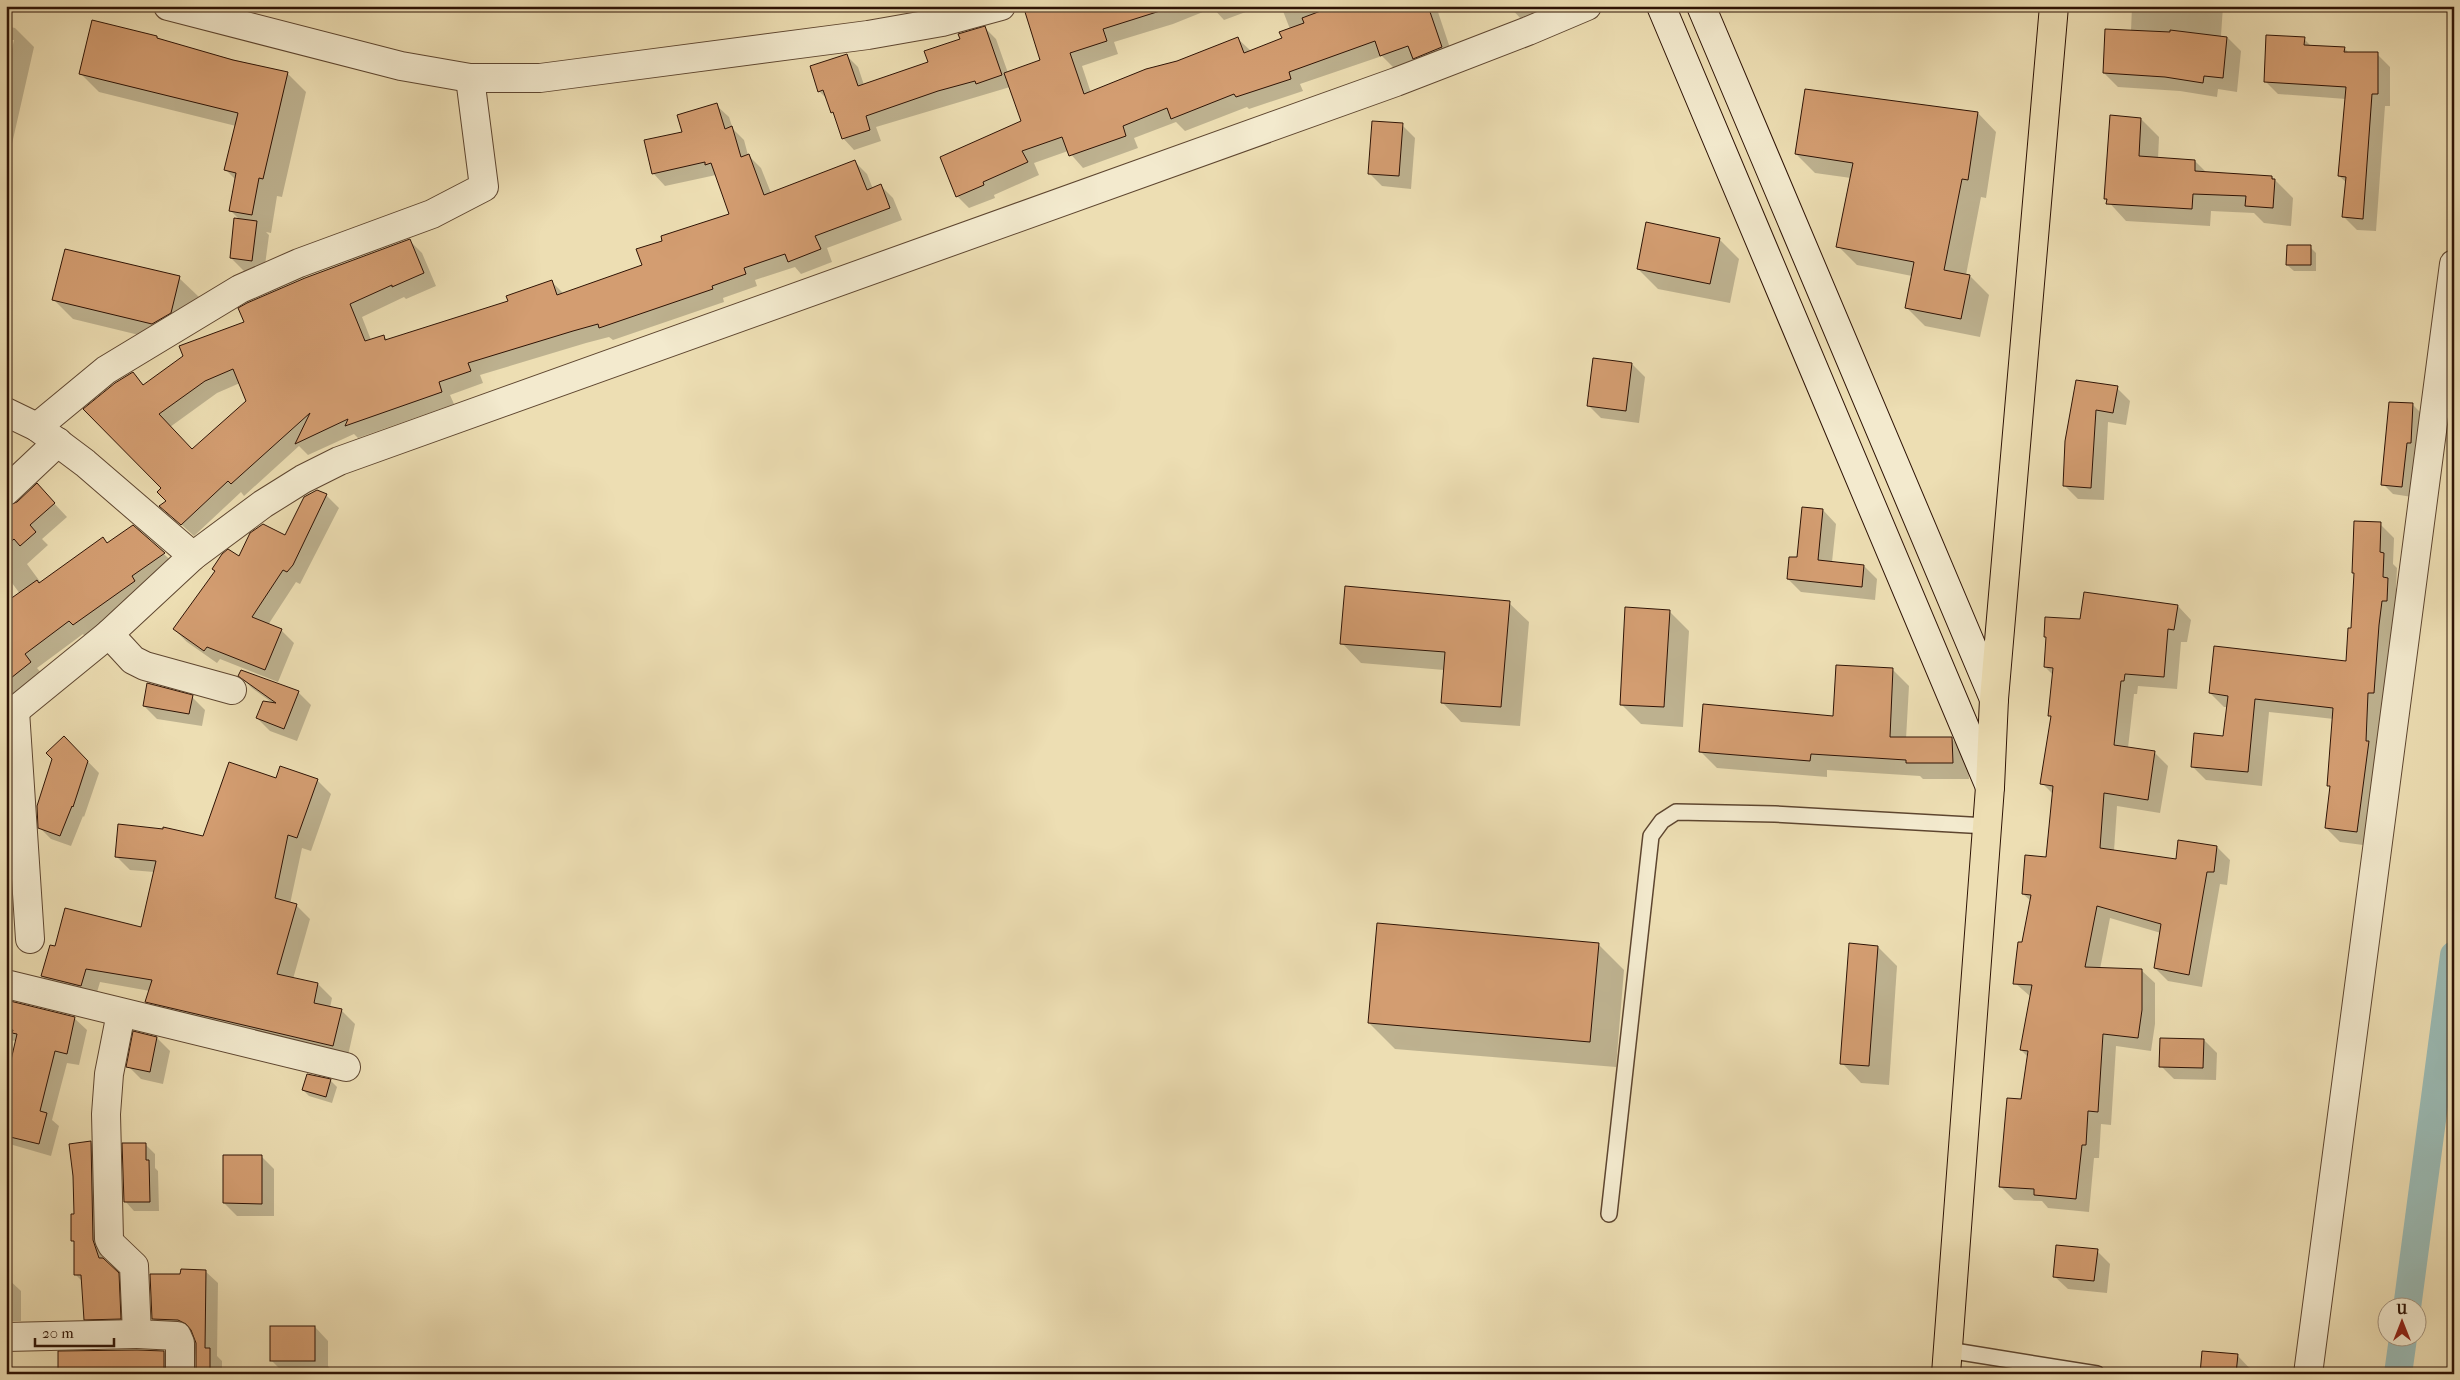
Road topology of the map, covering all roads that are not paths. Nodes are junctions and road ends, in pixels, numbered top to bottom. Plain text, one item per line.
1 (168, 6) edge
2 (1001, 6) edge
3 (1587, 6) edge
4 (1661, 6) edge
5 (1701, 6) edge
6 (2054, 6) edge
7 (470, 78) junction
8 (2454, 264) edge
9 (6, 412) edge
10 (47, 434) junction
11 (6, 491) edge
12 (193, 556) junction
13 (109, 634) junction
14 (232, 690) dead end
15 (1994, 699) junction
16 (10, 715) edge
17 (1990, 787) junction
18 (1987, 826) junction
19 (30, 939) dead end
20 (6, 984) edge
21 (121, 1013) junction
22 (346, 1068) dead end
23 (1609, 1214) dead end
24 (137, 1334) junction
25 (6, 1337) edge
26 (1947, 1362) edge
27 (180, 1374) edge
28 (2097, 1374) edge
29 (2308, 1374) edge

1 - 7 street
2 - 7 street
3 - 12 street
4 - 17 street
5 - 15 street
6 - 15 main road
7 - 10 street
8 - 29 street
9 - 10 street
10 - 11 street
10 - 12 street
12 - 13 street
13 - 14 street
13 - 16 street
15 - 17 main road
16 - 19 street
17 - 18 main road
18 - 23 lane
18 - 26 main road
20 - 21 street
21 - 22 street
21 - 24 street
24 - 25 street
24 - 27 street
26 - 28 lane

